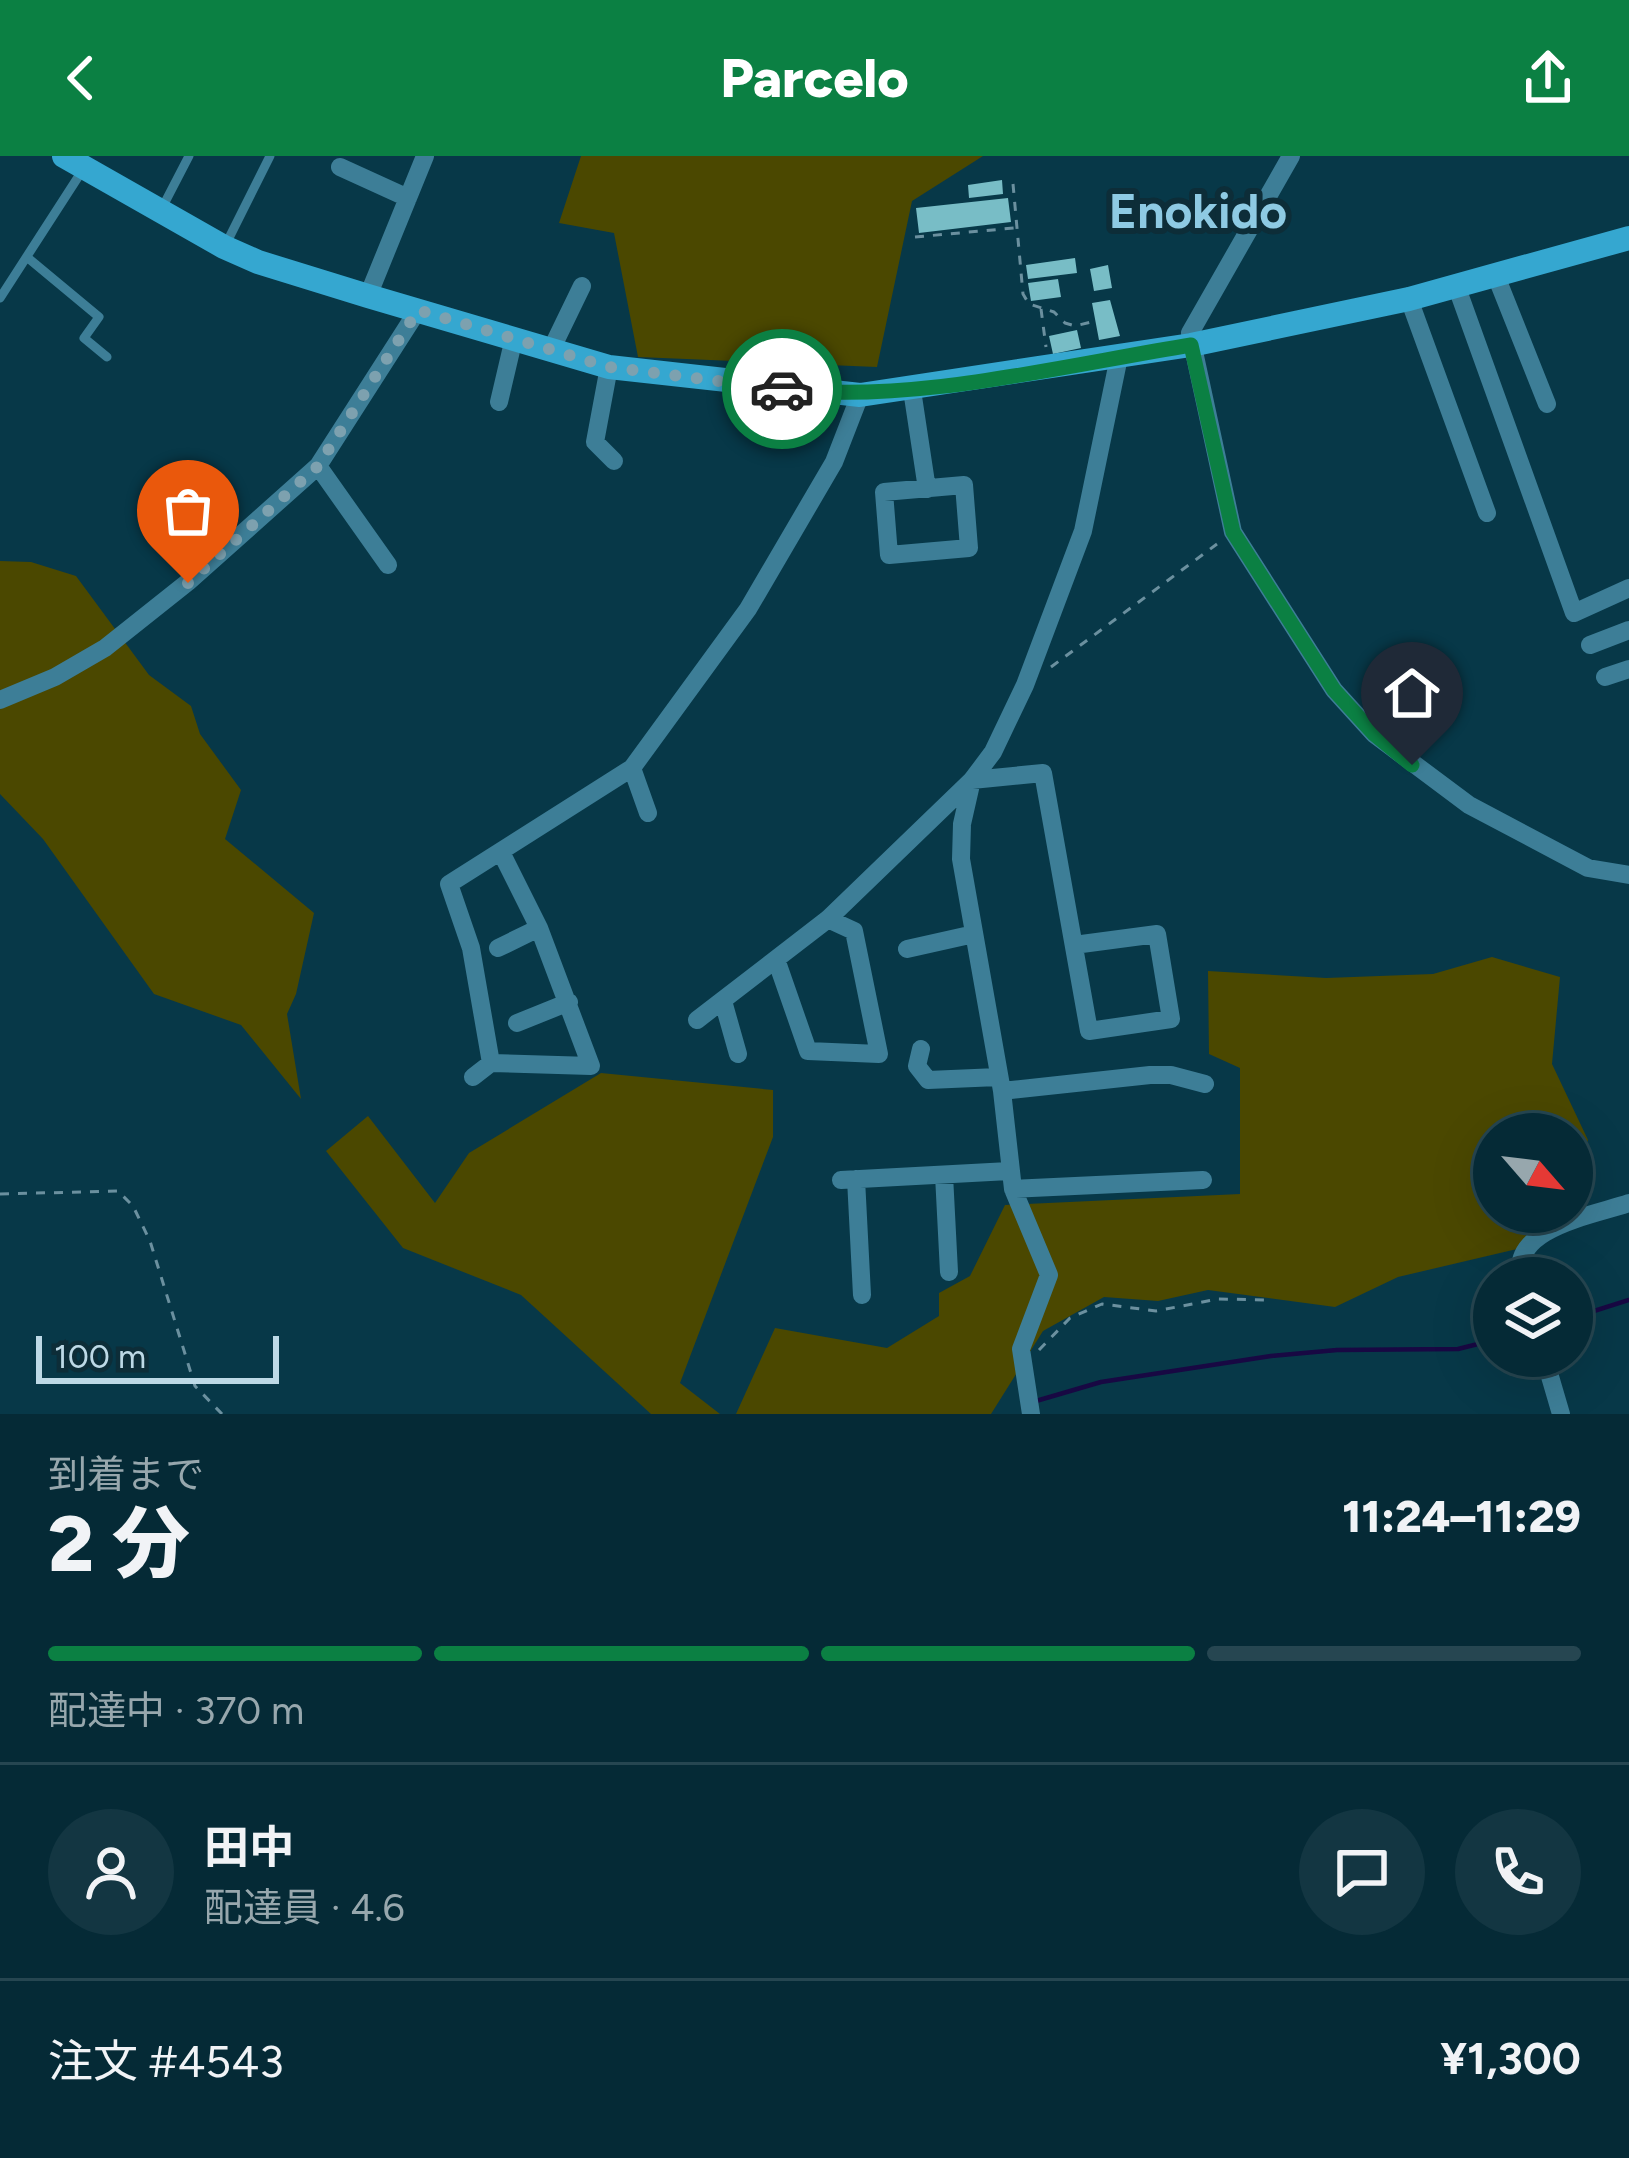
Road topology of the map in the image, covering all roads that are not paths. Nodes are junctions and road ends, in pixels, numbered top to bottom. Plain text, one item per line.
1 (189, 156) edge
2 (270, 156) edge
3 (425, 156) edge
4 (1291, 156) edge
5 (78, 161) edge
6 (340, 167) dead end
7 (408, 198) junction
8 (160, 212) junction
9 (1629, 238) edge
10 (224, 247) junction
11 (28, 259) junction
12 (1496, 276) junction
13 (1456, 285) junction
14 (582, 286) dead end
15 (368, 296) junction
16 (0, 298) edge
17 (1409, 299) junction
18 (418, 310) junction
19 (514, 338) junction
20 (1191, 345) junction
21 (551, 350) junction
22 (107, 357) dead end
23 (1119, 357) junction
24 (609, 367) junction
25 (912, 390) junction
26 (860, 395) junction
27 (500, 402) dead end
28 (1547, 404) dead end
29 (614, 461) dead end
30 (318, 466) junction
31 (927, 489) junction
32 (1487, 513) dead end
33 (388, 565) dead end
34 (1629, 588) edge
35 (1629, 630) edge
36 (1590, 645) dead end
37 (1629, 669) edge
38 (1605, 677) dead end
39 (0, 700) edge
40 (632, 768) junction
41 (972, 780) junction
42 (648, 813) dead end
43 (501, 852) junction
44 (1629, 875) edge
45 (828, 919) junction
46 (539, 928) junction
47 (974, 934) junction
48 (1073, 945) junction
49 (498, 949) dead end
50 (908, 950) dead end
51 (777, 962) junction
52 (723, 1001) junction
53 (569, 1002) junction
54 (697, 1020) dead end
55 (517, 1023) dead end
56 (922, 1049) dead end
57 (738, 1054) dead end
58 (491, 1063) junction
59 (472, 1077) dead end
60 (1000, 1084) junction
61 (1205, 1084) dead end
62 (944, 1174) junction
63 (1011, 1180) junction
64 (1203, 1180) dead end
65 (1629, 1203) edge
66 (1521, 1257) edge
67 (949, 1272) dead end
68 (862, 1295) dead end
69 (1550, 1377) edge
70 (1031, 1414) edge
71 (1561, 1414) edge

1 - 8 lane
2 - 10 lane
3 - 7 street
4 - 20 street
5 - 8 street
5 - 11 lane
6 - 7 street
7 - 15 street
8 - 10 street
9 - 12 street
10 - 15 street
11 - 16 lane
11 - 22 lane
12 - 13 street
12 - 28 street
13 - 17 street
13 - 34 street
14 - 21 street
15 - 18 street
17 - 20 street
17 - 32 street
18 - 19 street
18 - 30 street
19 - 21 street
19 - 27 street
20 - 23 street
20 - 44 street
21 - 24 street
23 - 25 street
23 - 41 street
24 - 26 street
24 - 29 street
25 - 26 street
25 - 31 street
26 - 40 street
30 - 33 street
30 - 39 street
31 - 31 street
35 - 36 street
37 - 38 street
40 - 42 street
40 - 43 street
41 - 45 street
41 - 47 street
41 - 48 street
43 - 46 street
43 - 58 street
45 - 51 street
45 - 51 street
46 - 49 street
46 - 53 street
47 - 50 street
47 - 60 street
48 - 48 street
51 - 52 street
52 - 54 street
52 - 57 street
53 - 55 street
53 - 58 street
56 - 60 street
58 - 59 street
60 - 61 street
60 - 63 street
62 - 63 street
62 - 67 street
62 - 68 street
63 - 64 street
63 - 70 street
65 - 66 street
69 - 71 street

